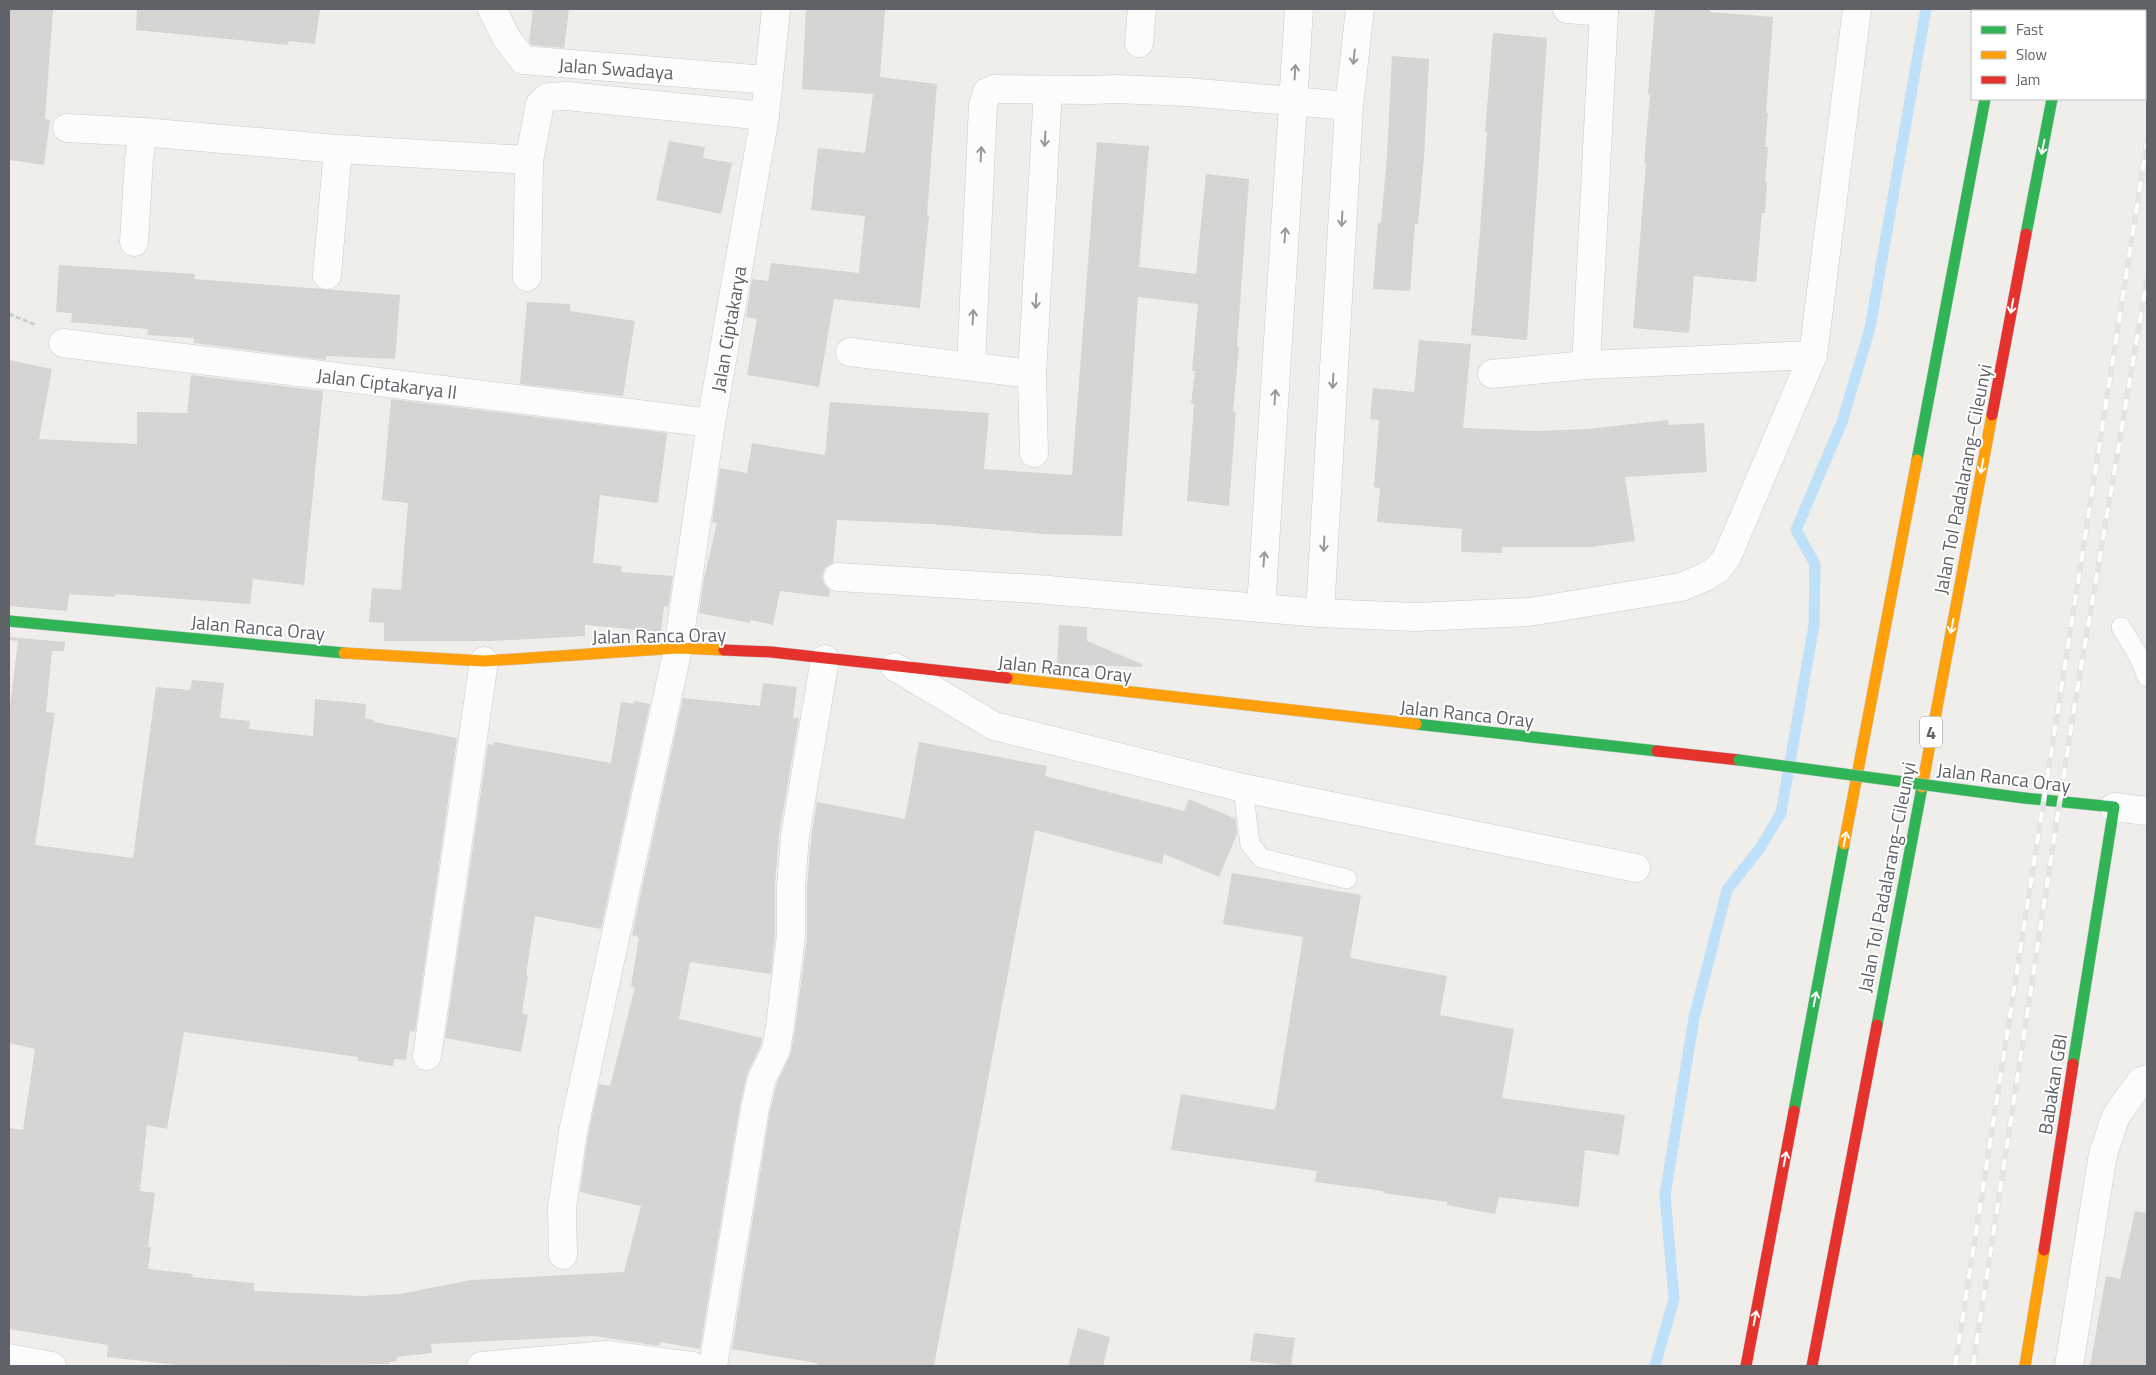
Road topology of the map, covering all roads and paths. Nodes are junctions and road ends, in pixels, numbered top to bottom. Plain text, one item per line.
1 (492, 9) edge
2 (776, 9) edge
3 (1142, 9) edge
4 (1299, 9) edge
5 (1360, 9) edge
6 (1567, 9) edge
7 (1857, 9) edge
8 (1604, 10) edge
9 (1139, 43) dead end
10 (768, 80) junction
11 (1048, 90) junction
12 (1984, 100) edge
13 (2052, 100) edge
14 (1294, 101) junction
15 (1349, 106) junction
16 (765, 116) junction
17 (67, 128) dead end
18 (143, 132) junction
19 (338, 149) junction
20 (529, 160) junction
21 (134, 242) dead end
22 (327, 275) dead end
23 (527, 278) dead end
24 (63, 343) dead end
25 (850, 352) dead end
26 (1813, 354) junction
27 (971, 365) junction
28 (1586, 365) junction
29 (1032, 374) junction
30 (1492, 374) dead end
31 (711, 423) junction
32 (1034, 453) dead end
33 (838, 577) dead end
34 (1261, 608) junction
35 (1320, 613) junction
36 (9, 621) edge
37 (2121, 627) dead end
38 (678, 648) junction
39 (825, 659) junction
40 (484, 661) junction
41 (895, 667) junction
42 (2147, 677) edge
43 (1244, 788) junction
44 (2114, 807) junction
45 (2147, 811) edge
46 (1636, 868) dead end
47 (1347, 879) dead end
48 (427, 1056) dead end
49 (2147, 1079) edge
50 (563, 1255) dead end
51 (9, 1358) edge
52 (52, 1366) edge
53 (481, 1366) edge
54 (692, 1366) edge
55 (713, 1366) edge
56 (1746, 1366) edge
57 (1812, 1366) edge
58 (2025, 1366) edge
59 (2070, 1366) edge

1 - 10 street, Jalan Swadaya
2 - 10 street, Jalan Ciptakarya
3 - 9 street
14 -> 4 street
5 -> 15 street
6 - 8 street
7 - 26 street
8 - 28 street
10 - 16 street, Jalan Ciptakarya
11 - 14 street
27 -> 11 street
11 -> 29 street
56 -> 12 main road
13 -> 57 main road, Jalan Tol Padalarang–Cileunyi / 4
14 - 15 street
34 -> 14 street
15 -> 35 street
16 - 20 street
16 - 31 street, Jalan Ciptakarya
17 - 18 street
18 - 19 street
18 - 21 street
19 - 20 street
19 - 22 street
20 - 23 street
24 - 31 street, Jalan Ciptakarya II
25 - 27 street
26 - 28 street
26 - 35 street
27 - 29 street
28 - 30 street
29 - 32 street
31 - 38 street, Jalan Ciptakarya
33 - 34 street
34 - 35 street
36 - 40 main road, Jalan Ranca Oray
37 - 42 lane
38 - 39 main road, Jalan Ranca Oray
38 - 40 main road, Jalan Ranca Oray
38 - 50 street, Jalan Ciptakarya
39 - 41 main road, Jalan Ranca Oray
39 - 55 street
40 - 48 street
41 - 43 street
41 - 44 main road, Jalan Ranca Oray, bridge
43 - 46 street
43 - 47 lane
44 - 45 street
44 - 58 main road, Babakan GBI
49 - 59 street
51 - 52 street
53 - 54 street

